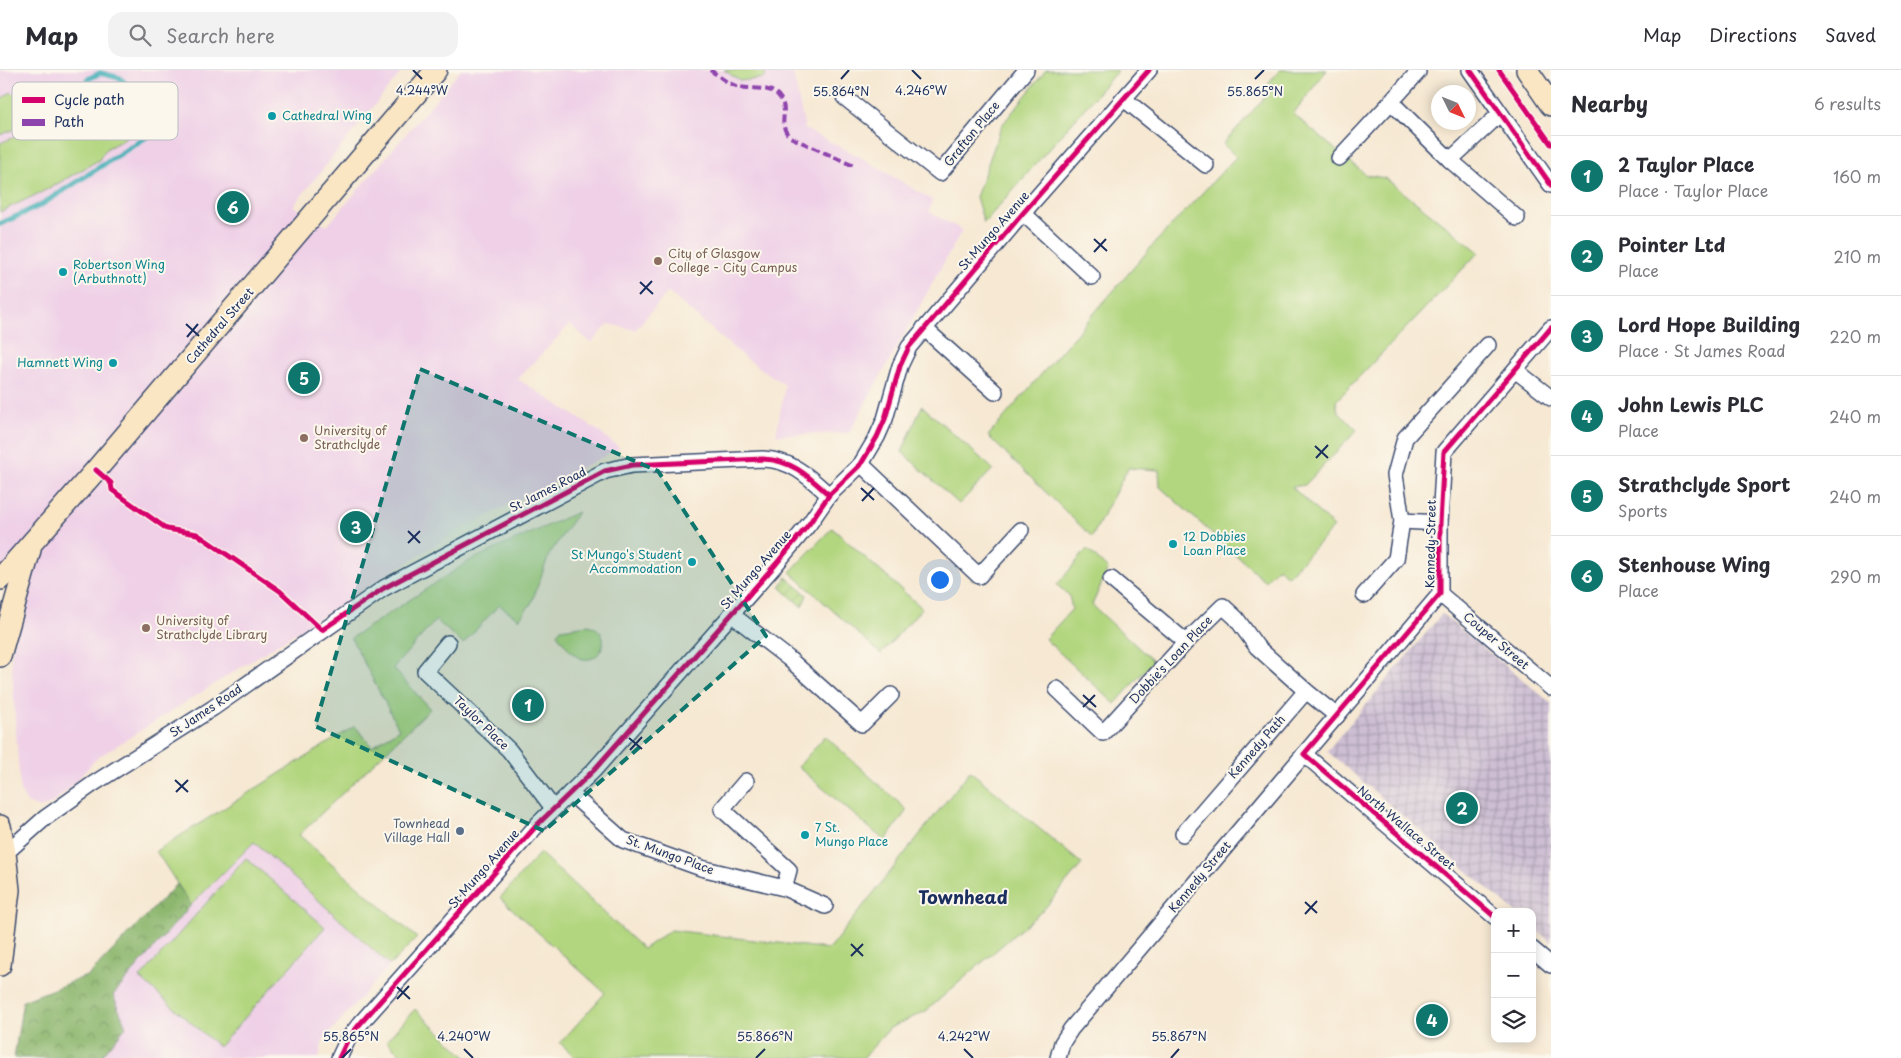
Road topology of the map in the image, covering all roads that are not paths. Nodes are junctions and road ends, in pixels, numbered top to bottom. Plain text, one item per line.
1 (436, 70) edge
2 (1026, 70) edge
3 (1149, 70) edge
4 (1470, 70) edge
5 (1527, 70) edge
6 (1418, 72) dead end
7 (844, 97) dead end
8 (1124, 99) junction
9 (1391, 102) junction
10 (1551, 104) edge
11 (1500, 114) junction
12 (1339, 158) dead end
13 (1450, 160) junction
14 (1206, 165) dead end
15 (1551, 185) edge
16 (1023, 213) junction
17 (1517, 218) dead end
18 (1092, 277) dead end
19 (924, 328) junction
20 (1551, 328) edge
21 (1488, 344) dead end
22 (1515, 370) junction
23 (995, 392) dead end
24 (1551, 398) edge
25 (861, 464) junction
26 (829, 495) junction
27 (1402, 521) junction
28 (1440, 523) junction
29 (1021, 530) dead end
30 (32, 542) junction
31 (0, 579) edge
32 (1111, 579) dead end
33 (1440, 594) junction
34 (1364, 595) dead end
35 (731, 614) junction
36 (1186, 642) junction
37 (448, 644) dead end
38 (0, 656) edge
39 (1057, 688) dead end
40 (1551, 688) edge
41 (1306, 691) junction
42 (891, 695) dead end
43 (1337, 716) junction
44 (1304, 754) junction
45 (746, 781) dead end
46 (570, 792) junction
47 (553, 808) junction
48 (0, 826) edge
49 (1183, 834) dead end
50 (3, 855) edge
51 (784, 888) junction
52 (825, 906) dead end
53 (1491, 914) edge
54 (1536, 952) edge
55 (0, 965) edge
56 (1551, 965) edge
57 (339, 1058) edge
58 (1058, 1058) edge

1 - 30 street, Cathedral Street
2 - 7 street, Grafton Place
3 - 8 street, St Mungo Avenue
4 - 11 street
5 - 10 street
6 - 9 street
8 - 14 street
8 - 16 street, St Mungo Avenue
9 - 12 street
9 - 13 street
11 - 13 street
11 - 15 street
13 - 17 street
16 - 18 street
16 - 19 street, St Mungo Avenue
19 - 23 street
19 - 25 street, St Mungo Avenue
20 - 22 street
21 - 27 street
22 - 24 street
22 - 28 street, Kennedy Street
25 - 26 street, St Mungo Avenue
25 - 29 street
26 - 35 street, St Mungo Avenue
26 - 50 street, St James Road
27 - 28 street
27 - 34 street
28 - 33 street, Kennedy Street
30 - 31 street, Cathedral Street
30 - 38 street
32 - 36 street
33 - 40 street, Couper Street
33 - 43 street, Kennedy Street
35 - 42 street
35 - 46 street, St Mungo Avenue
36 - 39 street, Dobbie's Loan Place
36 - 41 street, Dobbie's Loan Place
37 - 47 street, Taylor Place
41 - 43 street
41 - 49 street, Kennedy Path
43 - 44 street, Kennedy Street
44 - 53 street, North Wallace Street
44 - 58 street, Kennedy Street
45 - 51 street
46 - 47 street, St Mungo Avenue
46 - 51 street, St. Mungo Place
47 - 57 street, St Mungo Avenue
48 - 50 street
50 - 55 street
51 - 52 street, St. Mungo Place
54 - 56 street

